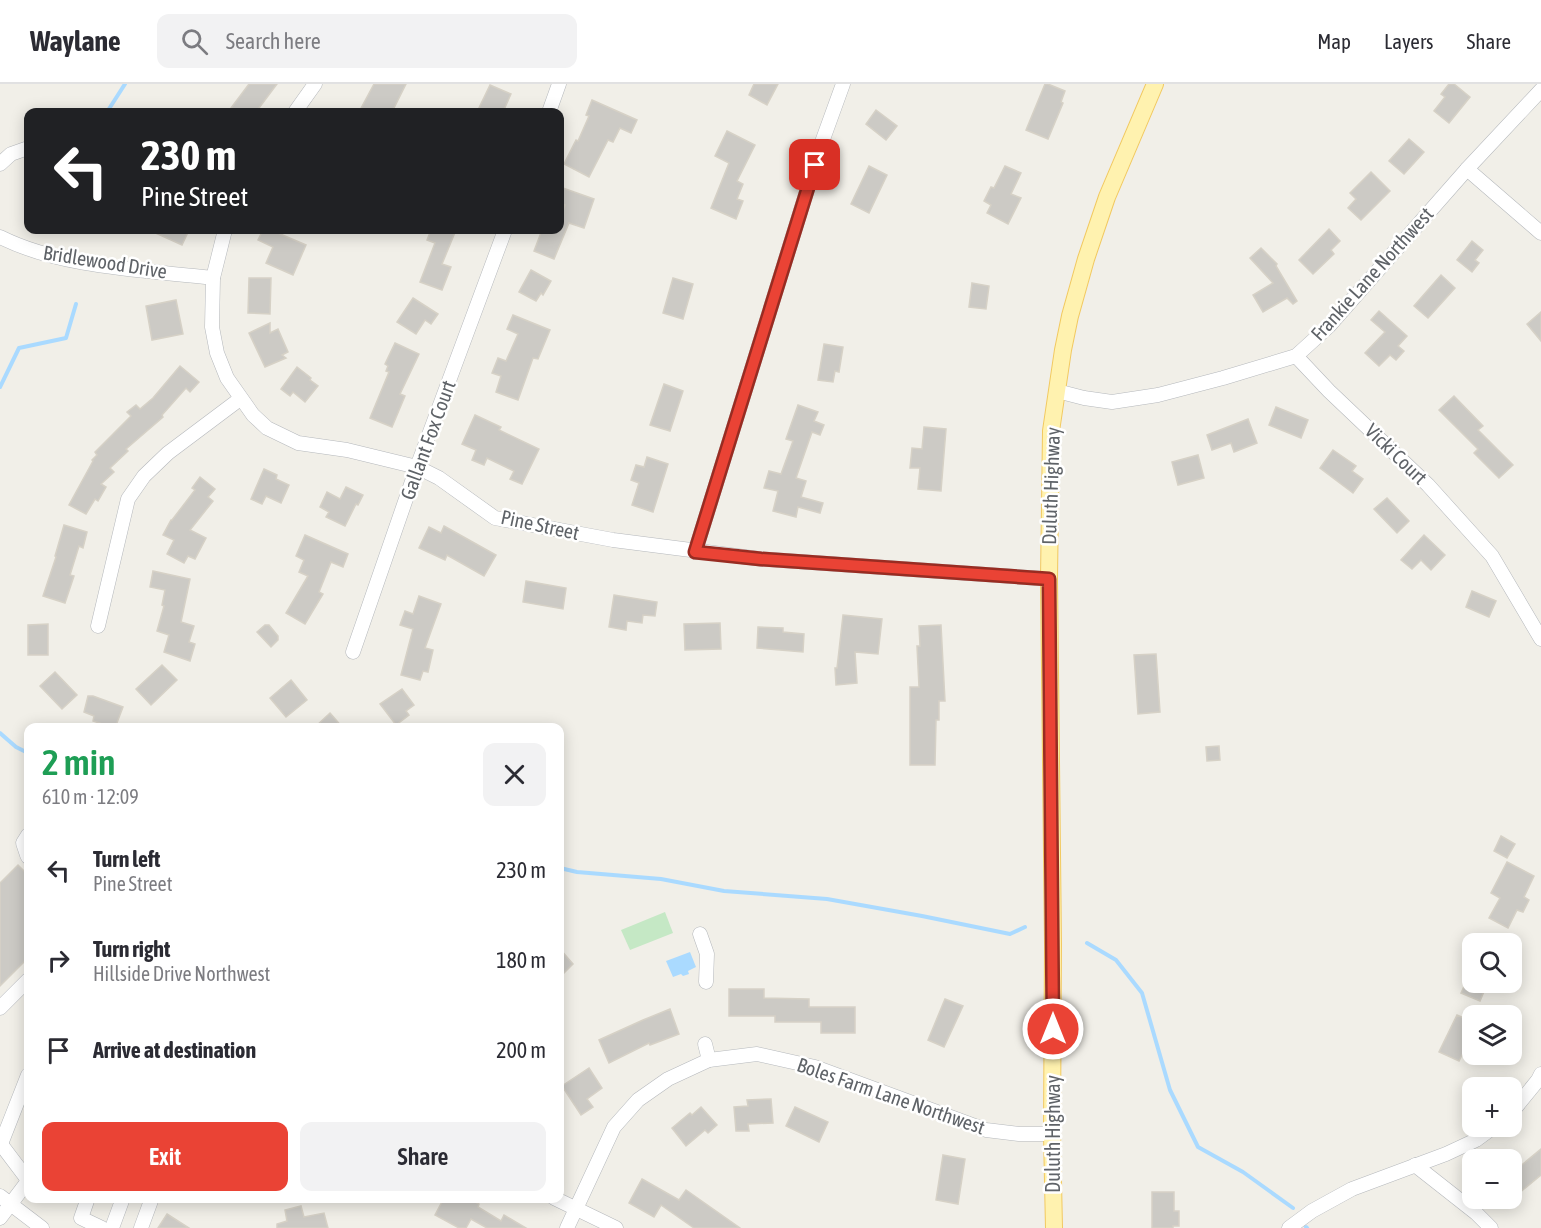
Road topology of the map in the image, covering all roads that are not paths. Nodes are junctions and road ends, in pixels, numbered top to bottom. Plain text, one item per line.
1 (315, 84) edge
2 (559, 84) edge
3 (843, 84) edge
4 (1155, 84) edge
5 (1541, 90) edge
6 (298, 108) edge
7 (550, 108) edge
8 (24, 149) edge
9 (0, 164) edge
10 (1467, 169) junction
11 (1541, 233) edge
12 (224, 234) edge
13 (504, 234) edge
14 (0, 237) edge
15 (213, 278) junction
16 (1296, 356) junction
17 (1057, 391) junction
18 (240, 399) junction
19 (417, 467) junction
20 (695, 552) junction
21 (1049, 579) junction
22 (98, 626) dead end
23 (1541, 639) edge
24 (353, 652) dead end
25 (700, 934) dead end
26 (706, 982) dead end
27 (24, 984) edge
28 (0, 1008) edge
29 (705, 1044) dead end
30 (709, 1060) junction
31 (1541, 1074) edge
32 (24, 1084) edge
33 (1522, 1100) edge
34 (1052, 1134) junction
35 (1480, 1137) edge
36 (0, 1144) edge
37 (1415, 1165) junction
38 (24, 1175) edge
39 (24, 1183) edge
40 (5, 1200) edge
41 (86, 1203) edge
42 (121, 1203) edge
43 (150, 1203) edge
44 (564, 1203) edge
45 (575, 1208) junction
46 (0, 1218) edge
47 (42, 1228) edge
48 (102, 1228) edge
49 (112, 1228) edge
50 (141, 1228) edge
51 (567, 1228) edge
52 (616, 1228) edge
53 (1054, 1228) edge
54 (1289, 1228) edge
55 (1491, 1228) edge

1 - 6 street
2 - 7 street
3 - 20 street
4 - 17 main road, Duluth Highway
5 - 10 street, Frankie Lane Northwest
8 - 9 street
10 - 11 street
10 - 16 street, Frankie Lane Northwest
12 - 15 street, Pine Street
13 - 19 street, Gallant Fox Court
14 - 15 street, Bridlewood Drive
15 - 18 street, Pine Street
16 - 17 street, Frankie Lane Northwest
16 - 23 street, Vicki Court
17 - 21 main road, Duluth Highway
18 - 19 street, Pine Street
18 - 22 street
19 - 20 street, Pine Street
19 - 24 street, Gallant Fox Court
20 - 21 street, Pine Street
21 - 34 main road, Duluth Highway
25 - 26 street
27 - 28 street
29 - 30 street
30 - 34 street, Boles Farm Lane Northwest
30 - 45 street, Boles Farm Lane Northwest
31 - 33 street
32 - 36 street
34 - 53 main road, Duluth Highway
35 - 37 street
36 - 38 street
37 - 54 street
37 - 55 street
39 - 40 street
40 - 46 street
40 - 47 street
41 - 48 street
42 - 49 street
43 - 50 street
44 - 45 street
45 - 51 street, Boles Farm Lane Northwest
45 - 52 street

